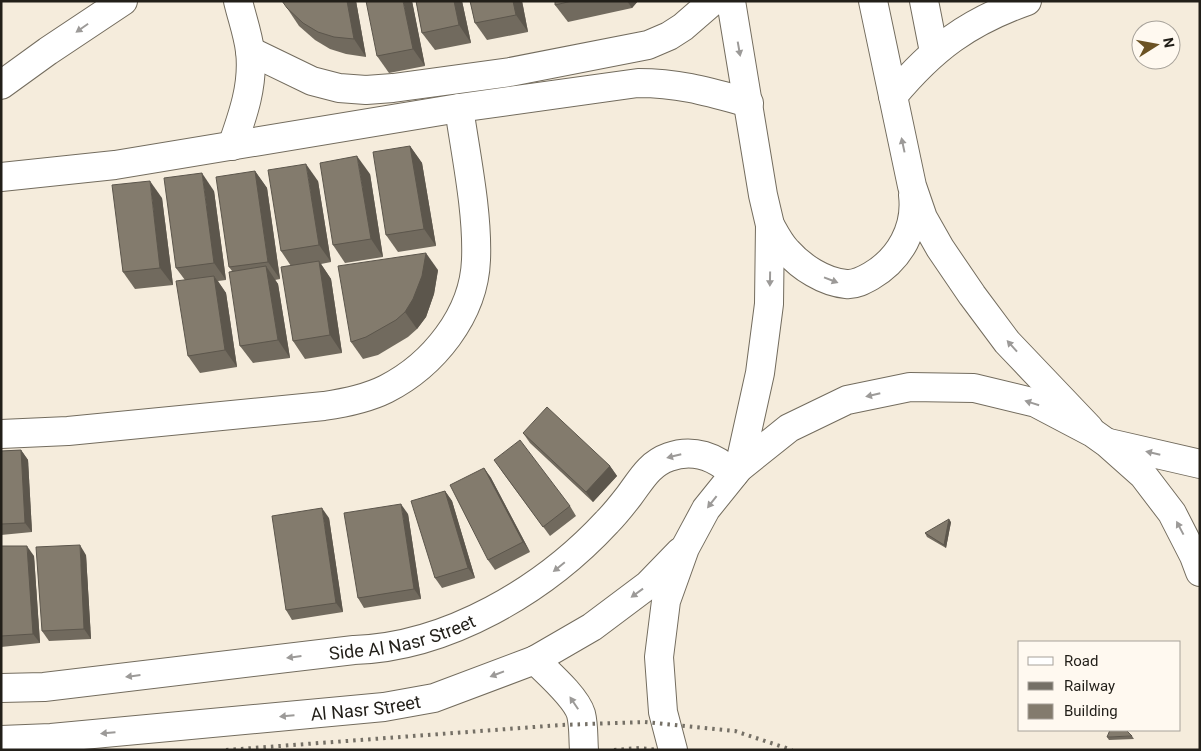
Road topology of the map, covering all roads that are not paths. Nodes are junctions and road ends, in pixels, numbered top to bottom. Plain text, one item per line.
1 (123, 1) edge
2 (238, 1) edge
3 (713, 1) edge
4 (731, 1) edge
5 (873, 1) edge
6 (924, 1) edge
7 (1027, 1) edge
8 (976, 11) edge
9 (250, 52) junction
10 (934, 52) junction
11 (1, 85) edge
12 (893, 96) junction
13 (749, 103) junction
14 (459, 108) junction
15 (232, 146) junction
16 (1, 177) edge
17 (912, 186) junction
18 (770, 225) junction
19 (1, 434) edge
20 (1100, 438) junction
21 (1200, 464) edge
22 (736, 471) junction
23 (684, 548) junction
24 (1200, 572) edge
25 (535, 660) junction
26 (1, 688) edge
27 (1, 740) edge
28 (584, 750) edge
29 (673, 750) edge

1 -> 11 street
2 - 9 street
3 - 9 street
4 -> 13 street
5 - 12 street
6 - 10 street
7 - 8 street
8 - 10 street
9 - 15 street
10 - 12 street
17 -> 12 street
13 - 14 street
13 - 18 street
14 - 15 street
14 - 19 street
15 - 16 street
18 -> 17 street
20 -> 17 street
18 -> 22 street
21 -> 20 street
20 -> 22 street
24 -> 20 street
22 -> 23 street
22 -> 26 street, Side Al Nasr Street
23 -> 25 street, Al Nasr Street
23 - 29 street
25 -> 27 street, Al Nasr Street
28 -> 25 street

